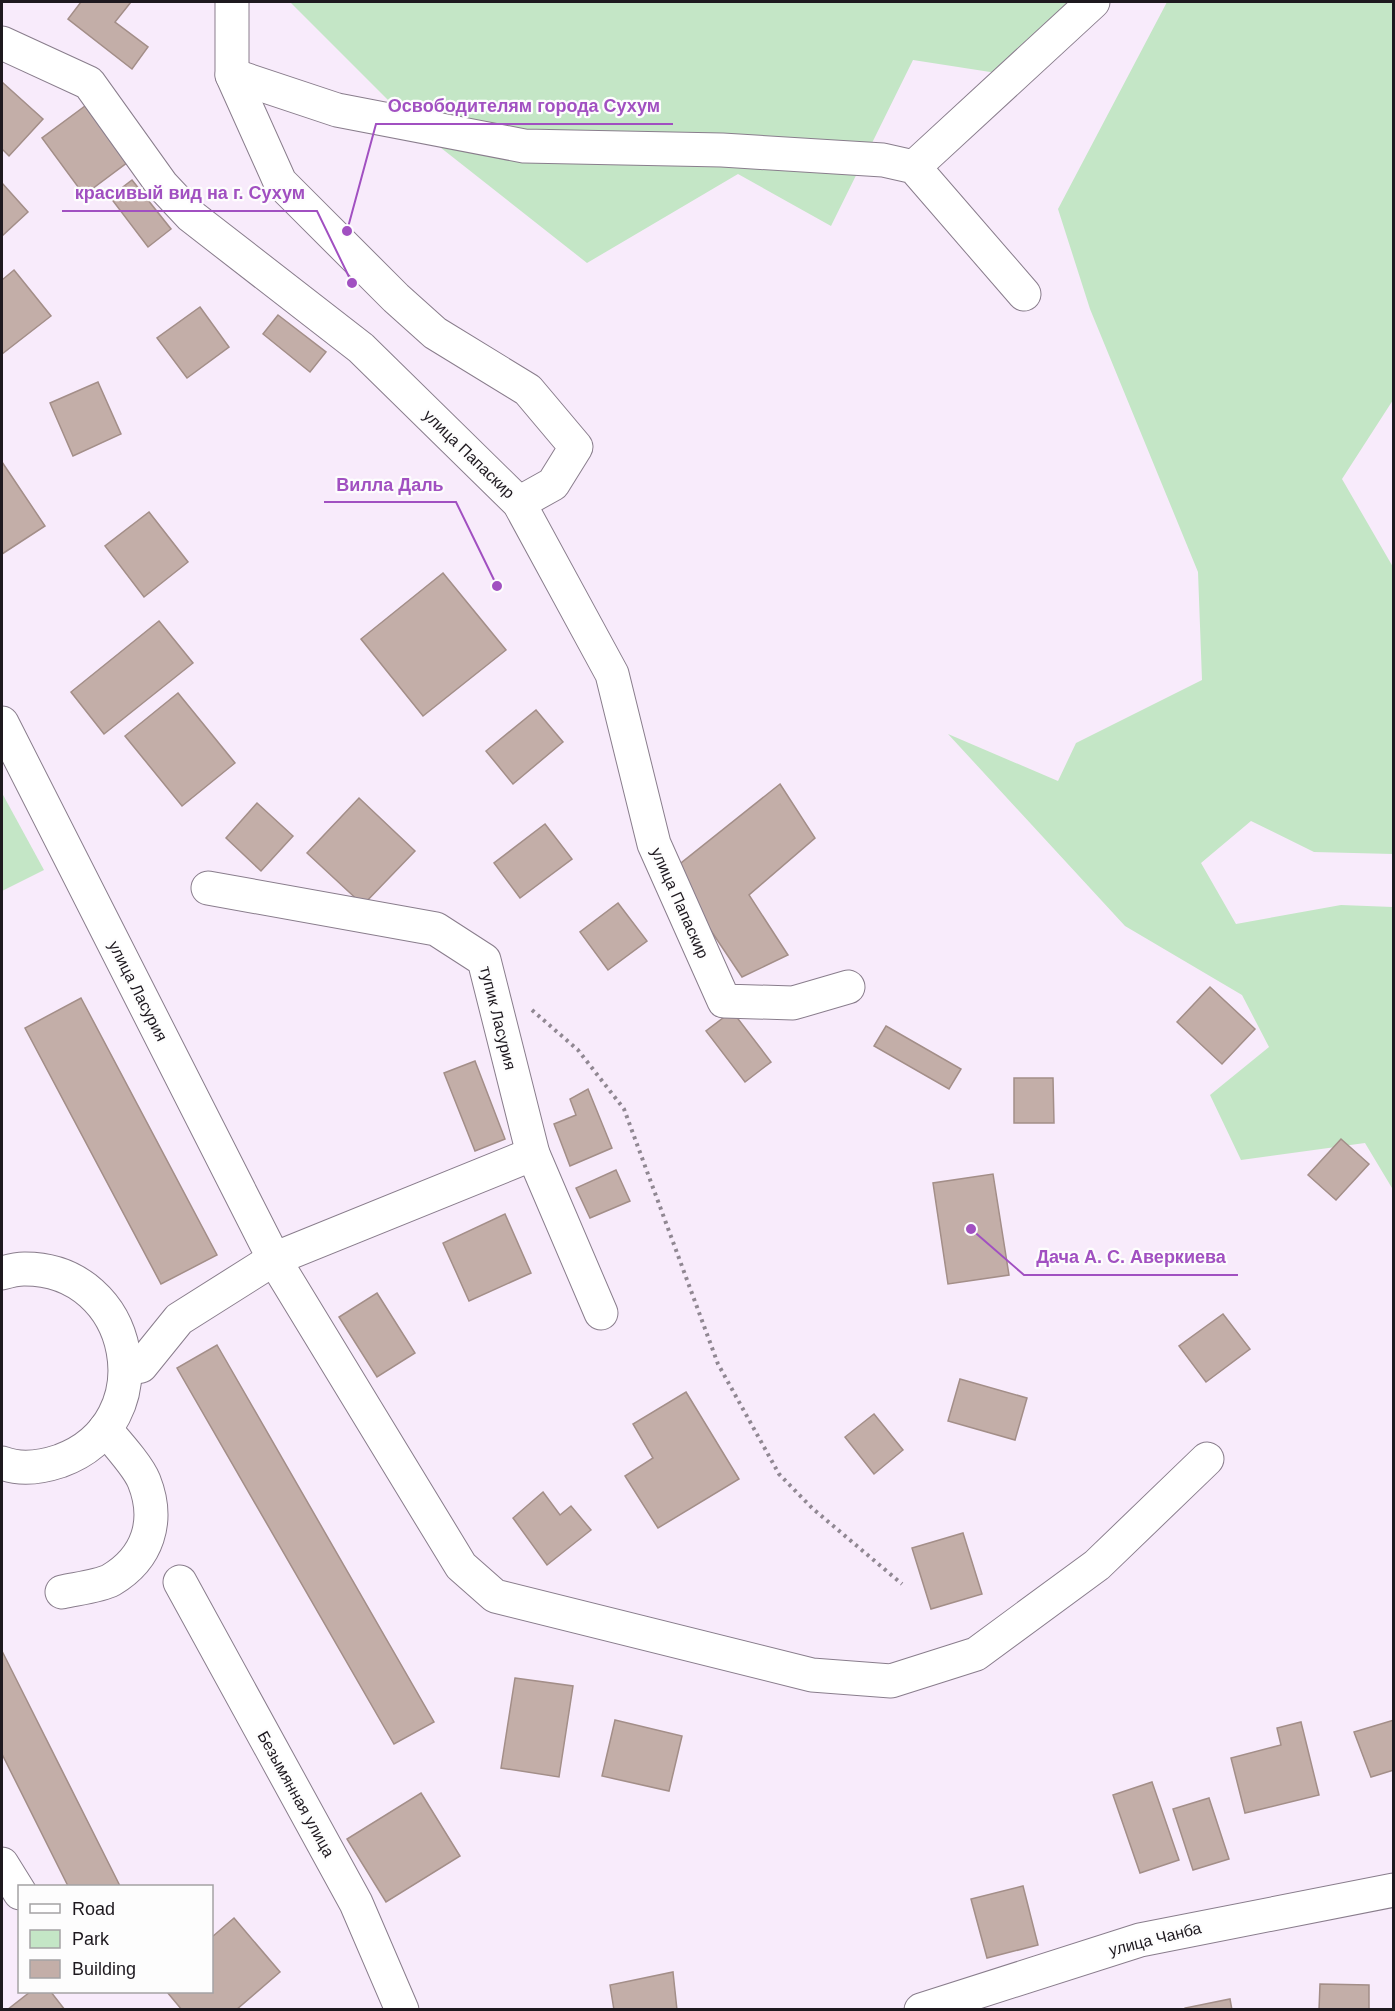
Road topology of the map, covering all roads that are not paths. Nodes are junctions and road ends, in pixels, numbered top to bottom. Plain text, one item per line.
1 (232, 2) edge
2 (1093, 2) edge
3 (2, 43) edge
4 (232, 75) junction
5 (914, 167) junction
6 (1024, 294) dead end
7 (519, 503) junction
8 (2, 723) edge
9 (208, 888) dead end
10 (848, 987) dead end
11 (533, 1155) junction
12 (274, 1259) junction
13 (2, 1273) edge
14 (601, 1313) dead end
15 (126, 1370) junction
16 (105, 1429) junction
17 (1207, 1459) dead end
18 (2, 1463) edge
19 (180, 1582) dead end
20 (62, 1592) dead end
21 (2, 1864) edge
22 (18, 1890) edge
23 (1394, 1890) edge
24 (402, 2010) edge
25 (921, 2010) edge

1 - 4 street
2 - 5 street
3 - 7 street, улица Папаскир
4 - 5 street
4 - 7 street
5 - 6 street
7 - 10 street, улица Папаскир
8 - 12 street, улица Ласурия
9 - 11 street, тупик Ласурия
11 - 12 street
11 - 14 street, тупик Ласурия
12 - 15 street
12 - 17 street, улица Ласурия
13 - 15 street
15 - 16 street
16 - 18 street
16 - 20 street
19 - 24 street, Безымянная улица
21 - 22 street
23 - 25 street, улица Чанба

